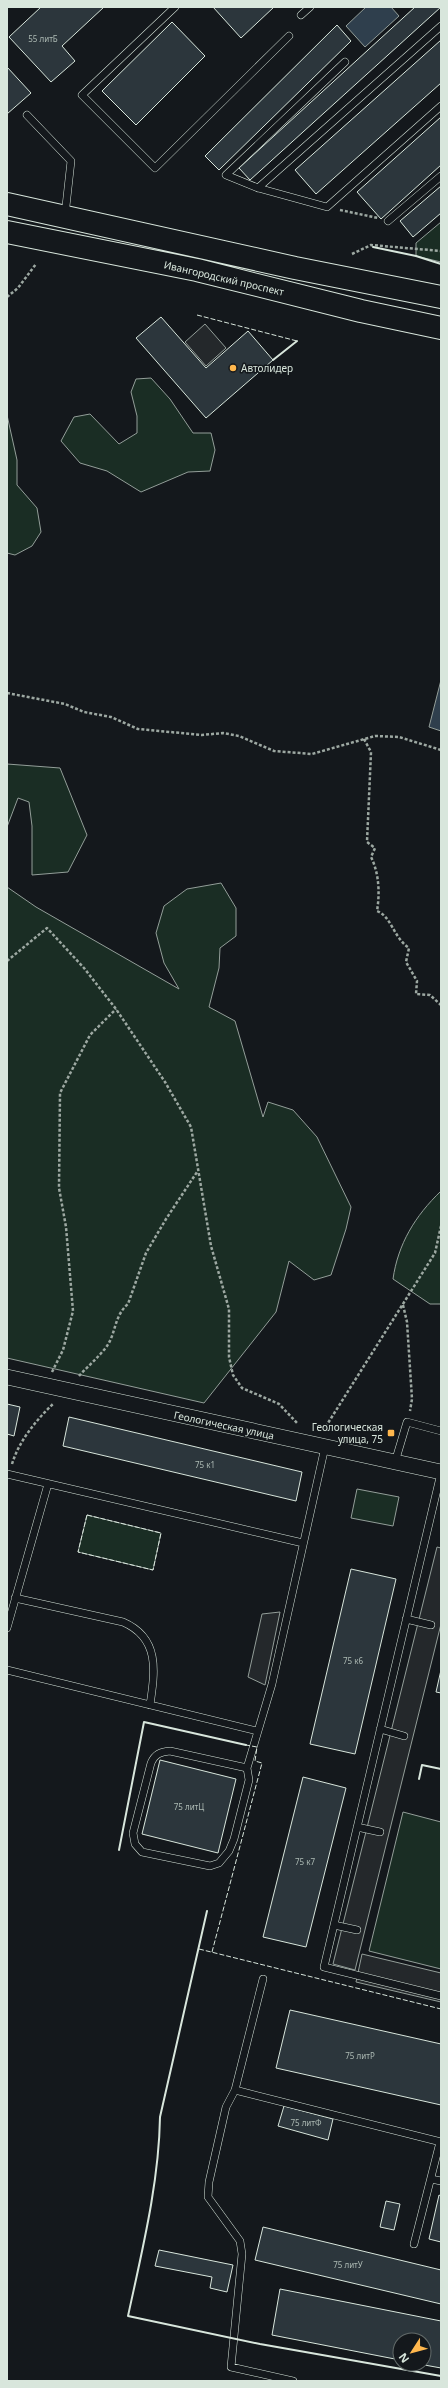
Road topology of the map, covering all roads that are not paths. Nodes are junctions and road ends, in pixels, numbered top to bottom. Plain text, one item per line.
1 (175, 7) edge
2 (310, 7) edge
3 (301, 15) dead end
4 (441, 26) edge
5 (289, 36) dead end
6 (346, 62) dead end
7 (441, 106) edge
8 (27, 115) dead end
9 (441, 176) edge
10 (258, 188) junction
11 (7, 204) edge
12 (65, 217) junction
13 (388, 221) road end
14 (7, 232) edge
15 (441, 297) edge
16 (441, 328) edge
17 (7, 1377) edge
18 (441, 1431) edge
19 (320, 1446) junction
20 (394, 1462) junction
21 (441, 1472) edge
22 (8, 1474) edge
23 (48, 1484) junction
24 (303, 1543) junction
25 (16, 1598) junction
26 (406, 1619) junction
27 (431, 1624) dead end
28 (7, 1628) edge
29 (7, 1670) edge
30 (150, 1704) junction
31 (257, 1730) junction
32 (380, 1730) junction
33 (404, 1736) dead end
34 (247, 1768) junction
35 (357, 1827) junction
36 (380, 1832) dead end
37 (334, 1925) junction
38 (357, 1930) dead end
39 (262, 1979) dead end
40 (441, 1996) edge
41 (235, 2090) junction
42 (441, 2142) edge
43 (431, 2179) junction
44 (441, 2181) edge
45 (414, 2244) dead end
46 (293, 2381) edge

1 - 5 lane
2 - 3 lane
4 - 10 lane
6 - 10 lane
7 - 10 lane
8 - 12 lane
9 - 13 lane
11 - 12 highway
12 - 15 highway
14 - 16 highway, Ивангородский проспект
17 - 19 street, Геологическая улица
18 - 20 lane
19 - 20 street, Геологическая улица
19 - 24 lane
20 - 21 street, Геологическая улица
21 - 26 lane
22 - 23 lane
23 - 24 lane
23 - 25 lane
24 - 31 lane
25 - 28 lane
25 - 30 lane
26 - 27 lane
26 - 32 lane
29 - 30 lane
30 - 31 lane
31 - 34 lane
32 - 33 lane
32 - 35 lane
34 - 34 lane
35 - 36 lane
35 - 37 lane
37 - 38 lane
37 - 40 lane
39 - 41 lane
41 - 42 lane
41 - 46 lane
42 - 43 lane
43 - 44 lane
43 - 45 lane

